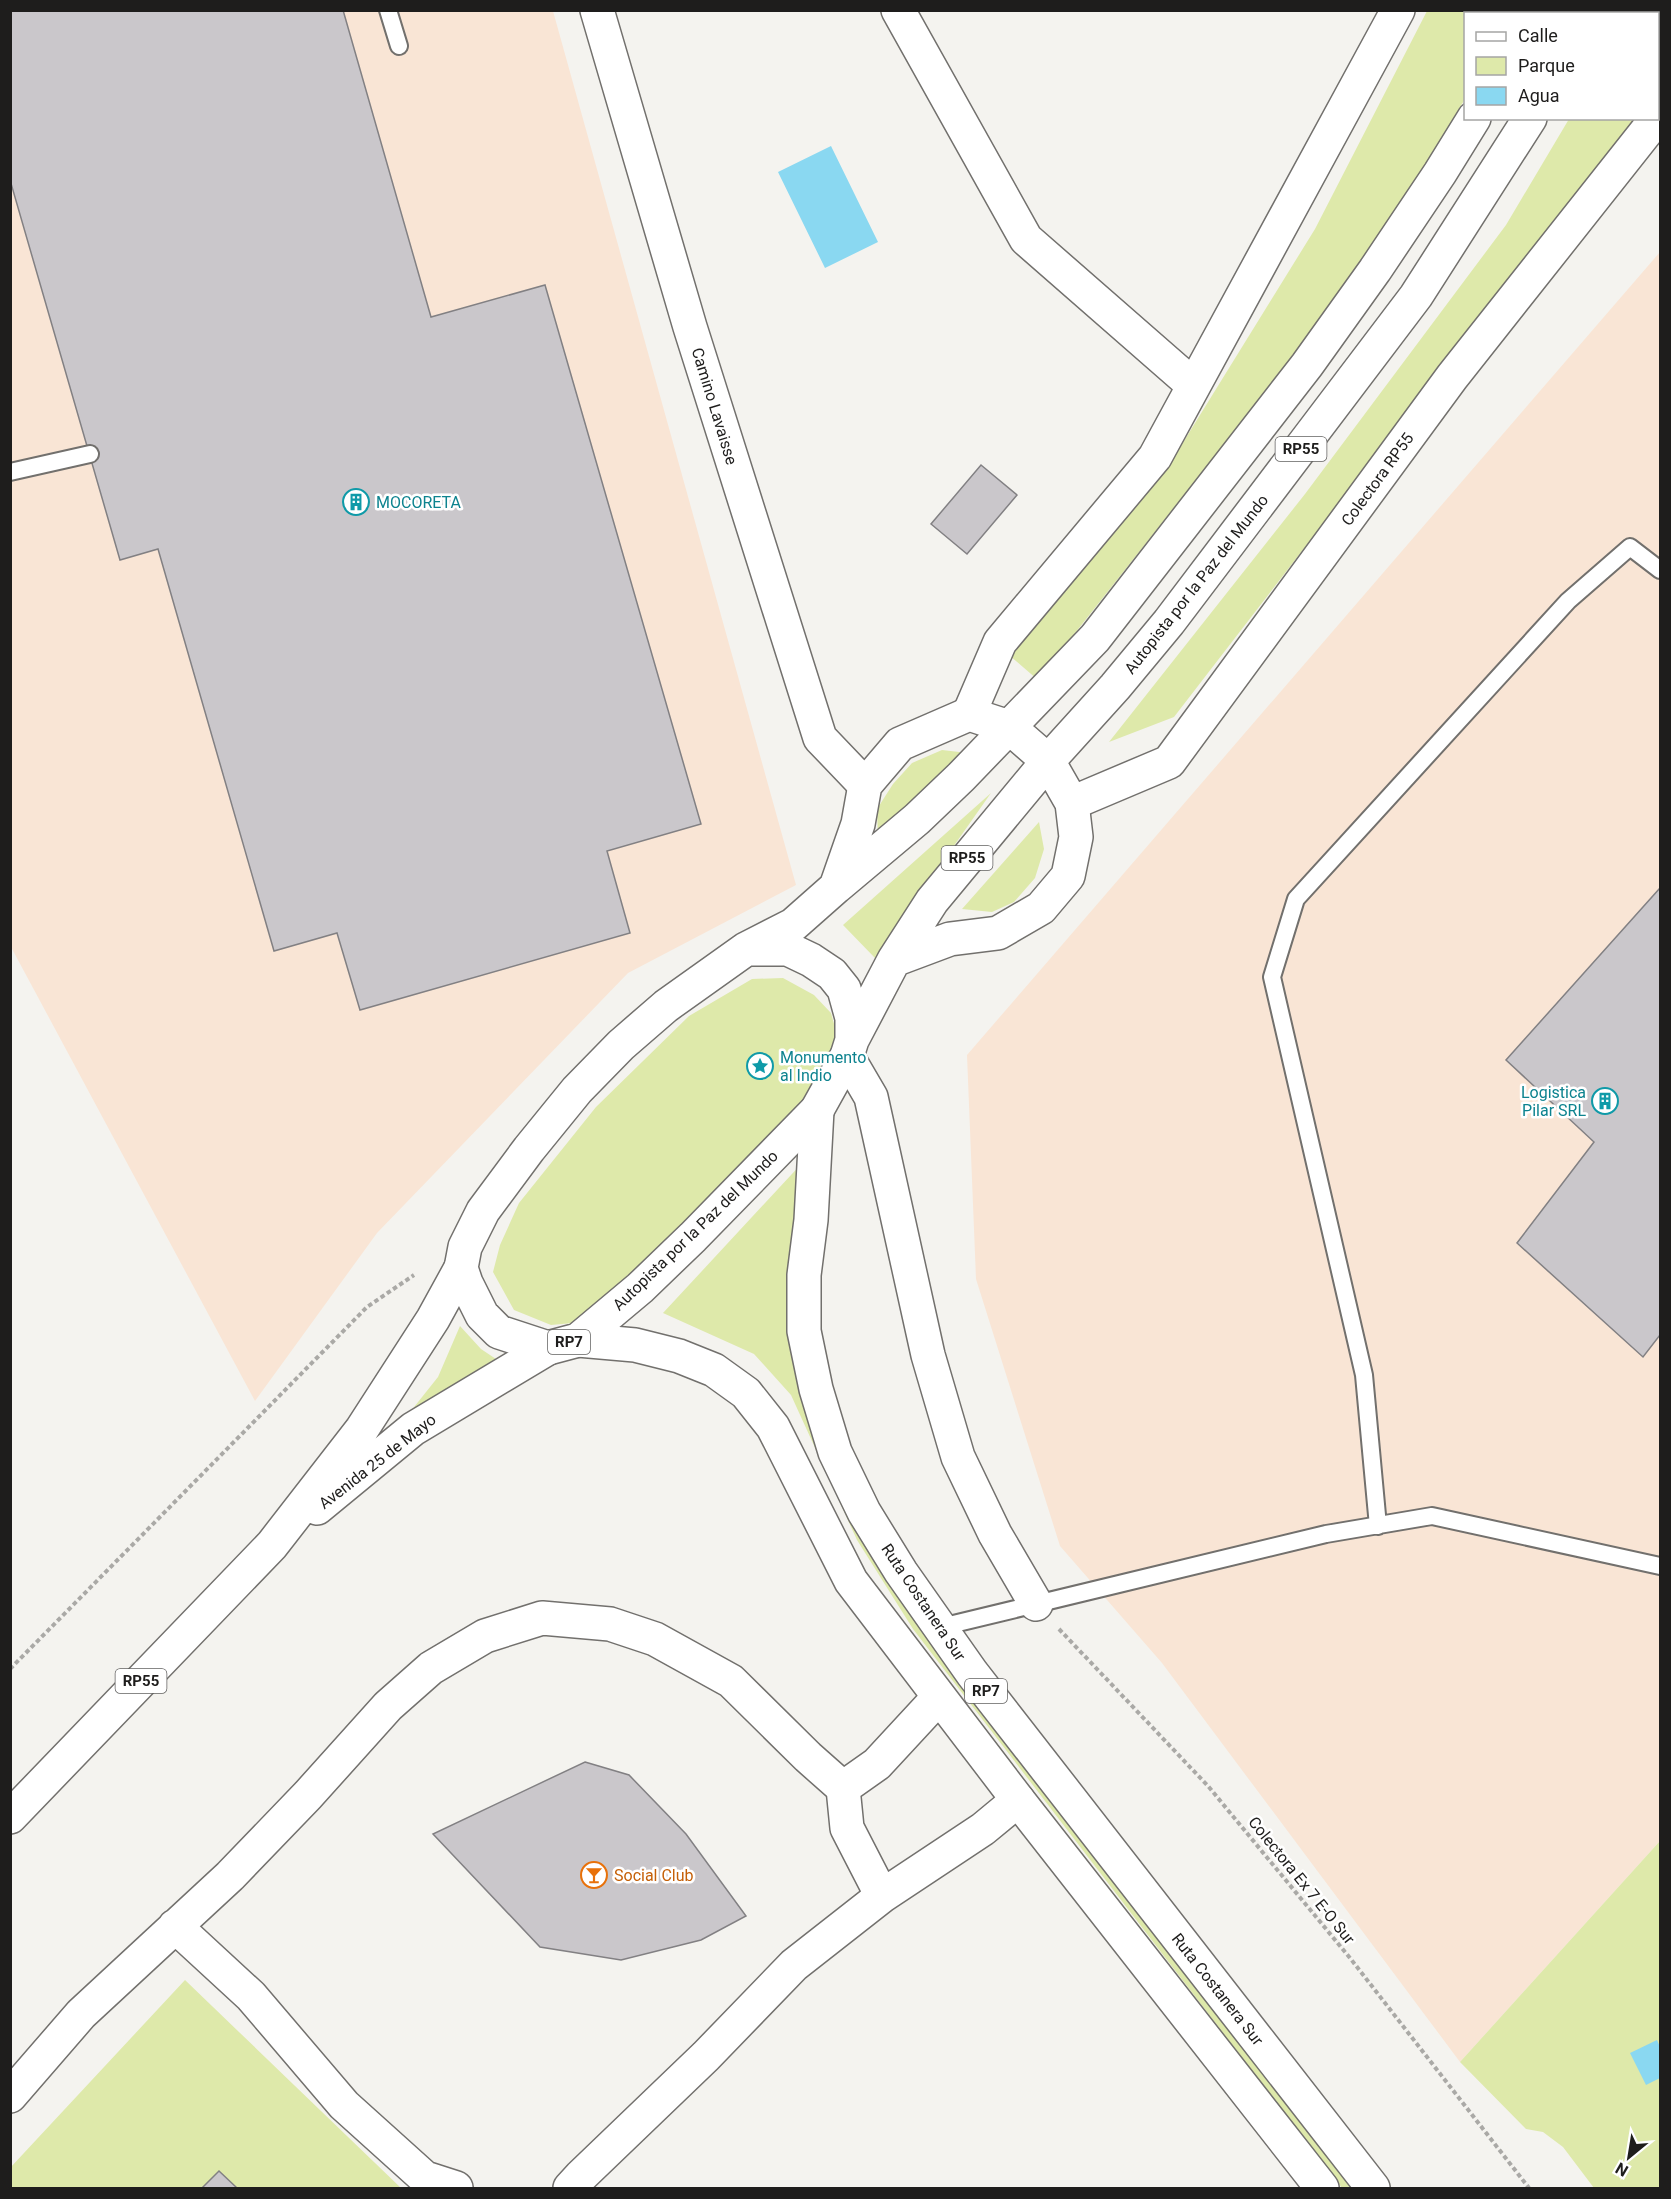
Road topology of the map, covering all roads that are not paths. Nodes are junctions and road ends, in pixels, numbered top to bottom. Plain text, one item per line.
1 (388, 10) edge
2 (597, 10) edge
3 (898, 10) edge
4 (1398, 10) edge
5 (399, 46) dead end
6 (1473, 120) edge
7 (1529, 120) edge
8 (1655, 120) edge
9 (1193, 385) junction
10 (90, 454) dead end
11 (10, 472) edge
12 (1660, 570) edge
13 (969, 714) junction
14 (1009, 727) junction
15 (1048, 761) junction
16 (864, 784) junction
17 (1072, 802) junction
18 (836, 887) junction
19 (746, 949) junction
20 (894, 960) junction
21 (850, 1048) junction
22 (817, 1110) junction
23 (461, 1268) junction
24 (563, 1344) junction
25 (1378, 1526) junction
26 (272, 1545) junction
27 (1660, 1566) edge
28 (1035, 1604) junction
29 (941, 1627) junction
30 (939, 1697) junction
31 (843, 1788) junction
32 (1018, 1800) junction
33 (10, 1817) edge
34 (882, 1896) junction
35 (175, 1926) junction
36 (10, 2096) edge
37 (456, 2188) edge
38 (570, 2188) edge
39 (1322, 2188) edge
40 (1373, 2188) edge

1 - 5 lane
2 - 16 main road, Camino Lavaisse
3 - 9 main road
4 - 9 main road
6 - 14 main road, RP55
7 - 15 main road, Autopista por la Paz del Mundo / RP55
8 - 17 main road, Colectora RP55
9 - 13 main road
10 - 11 lane
12 - 25 lane
13 - 14 main road
13 - 16 main road
14 - 15 main road
14 - 18 main road, RP55
15 - 17 main road
15 - 20 main road, Autopista por la Paz del Mundo / RP55
16 - 18 main road
17 - 20 main road
18 - 19 main road, RP55
19 - 21 main road
19 - 23 main road
20 - 21 main road, Autopista por la Paz del Mundo / RP55
21 - 22 main road, Autopista por la Paz del Mundo / RP7
21 - 28 main road
22 - 24 main road, Autopista por la Paz del Mundo / RP7
22 - 29 main road, Ruta Costanera Sur / RP7
23 - 24 main road, RP7
23 - 26 main road, Avenida 25 de Mayo / RP55
24 - 26 main road, Avenida 25 de Mayo / RP55
24 - 30 main road, RP7
25 - 27 lane
25 - 28 lane
26 - 33 main road, Avenida 25 de Mayo / RP55
28 - 29 lane
29 - 40 main road, Ruta Costanera Sur / RP7
30 - 31 main road
30 - 32 main road, RP7
31 - 34 main road
31 - 35 main road
32 - 34 main road
32 - 39 main road, RP7
34 - 38 main road
35 - 36 main road
35 - 37 main road

